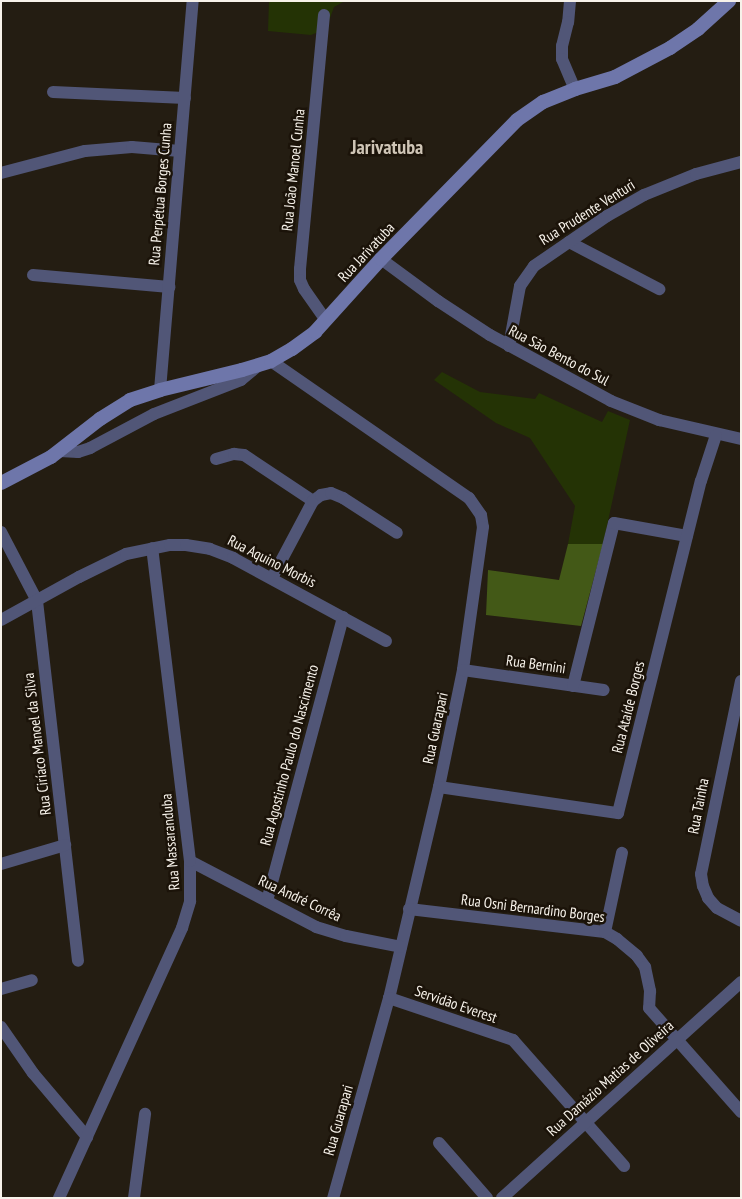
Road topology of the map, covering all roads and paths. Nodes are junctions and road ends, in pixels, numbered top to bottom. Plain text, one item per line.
1 (193, 1) edge
2 (570, 1) edge
3 (729, 1) edge
4 (324, 15) dead end
5 (575, 89) junction
6 (53, 92) dead end
7 (185, 98) junction
8 (180, 150) junction
9 (741, 162) edge
10 (1, 173) edge
11 (568, 242) junction
12 (381, 259) junction
13 (33, 275) dead end
14 (169, 287) junction
15 (659, 289) dead end
16 (326, 320) junction
17 (509, 346) junction
18 (266, 362) junction
19 (160, 390) junction
20 (716, 435) junction
21 (741, 439) edge
22 (60, 451) junction
23 (216, 459) dead end
24 (1, 483) edge
25 (313, 501) junction
26 (1, 532) edge
27 (398, 533) dead end
28 (687, 536) junction
29 (152, 548) junction
30 (272, 578) junction
31 (37, 601) junction
32 (343, 616) junction
33 (1, 620) edge
34 (386, 641) dead end
35 (463, 670) junction
36 (741, 681) edge
37 (573, 686) junction
38 (604, 690) dead end
39 (439, 786) junction
40 (65, 845) junction
41 (622, 853) dead end
42 (190, 861) junction
43 (1, 864) edge
44 (267, 901) junction
45 (409, 910) junction
46 (741, 921) edge
47 (605, 932) junction
48 (401, 947) junction
49 (78, 961) dead end
50 (32, 980) dead end
51 (741, 982) edge
52 (1, 989) edge
53 (389, 998) junction
54 (1, 1027) edge
55 (677, 1040) junction
56 (741, 1112) edge
57 (144, 1114) dead end
58 (585, 1122) junction
59 (87, 1138) junction
60 (439, 1143) dead end
61 (624, 1166) dead end
62 (59, 1198) edge
63 (134, 1198) edge
64 (333, 1198) edge
65 (487, 1198) edge
66 (502, 1198) edge

1 - 7 street, Rua Perpétua Borges Cunha
2 - 5 street
3 - 5 main road, Rua Jarivatuba
4 - 16 street, Rua João Manoel Cunha
5 - 12 main road, Rua Jarivatuba
6 - 7 street
7 - 8 street, Rua Perpétua Borges Cunha
8 - 10 street
8 - 14 street, Rua Perpétua Borges Cunha
9 - 11 street, Rua Prudente Venturi
11 - 15 street
11 - 17 street, Rua Prudente Venturi
12 - 16 main road, Rua Jarivatuba
12 - 17 street, Rua São Bento do Sul
13 - 14 street
14 - 19 street, Rua Perpétua Borges Cunha
16 - 18 main road, Rua Jarivatuba
17 - 20 street, Rua São Bento do Sul
18 - 19 main road, Rua Jarivatuba
18 - 22 street
18 - 35 street, Rua Guarapari
19 - 22 main road, Rua Jarivatuba
20 - 21 street, Rua São Bento do Sul
20 - 28 street, Rua Ataíde Borges
22 - 24 main road, Rua Jarivatuba
23 - 25 street
25 - 27 street
25 - 30 street
26 - 31 street, Rua Ciríaco Manoel da Silva
28 - 37 street
28 - 39 street, Rua Ataíde Borges
29 - 30 street, Rua Aquino Morbis
29 - 31 street, Rua Aquino Morbis
29 - 42 street, Rua Massaranduba
30 - 32 street, Rua Aquino Morbis
31 - 33 street, Rua Aquino Morbis
31 - 40 street, Rua Ciríaco Manoel da Silva
32 - 34 street, Rua Aquino Morbis
32 - 44 street, Rua Agostinho Paulo do Nascimento
35 - 37 street, Rua Bernini
35 - 39 street, Rua Guarapari
36 - 46 street, Rua Tainha
37 - 38 street, Rua Bernini
39 - 45 street, Rua Guarapari
40 - 43 street
40 - 49 street, Rua Ciríaco Manoel da Silva
41 - 47 street
42 - 44 street, Rua André Corrêa
42 - 59 street, Rua Massaranduba
44 - 48 street, Rua André Corrêa
45 - 47 street, Rua Osni Bernardino Borges
45 - 48 street, Rua Guarapari
47 - 55 street, Rua Osni Bernardino Borges
48 - 53 street, Rua Guarapari
50 - 52 street
51 - 55 street, Rua Damázio Matias de Oliveira
53 - 58 street, Servidão Everest
53 - 64 street, Rua Guarapari
54 - 59 street
55 - 56 street, Rua Osni Bernardino Borges
55 - 58 street, Rua Damázio Matias de Oliveira
57 - 63 street
58 - 61 street
58 - 66 street, Rua Damázio Matias de Oliveira
59 - 62 street, Rua Massaranduba
60 - 65 street

